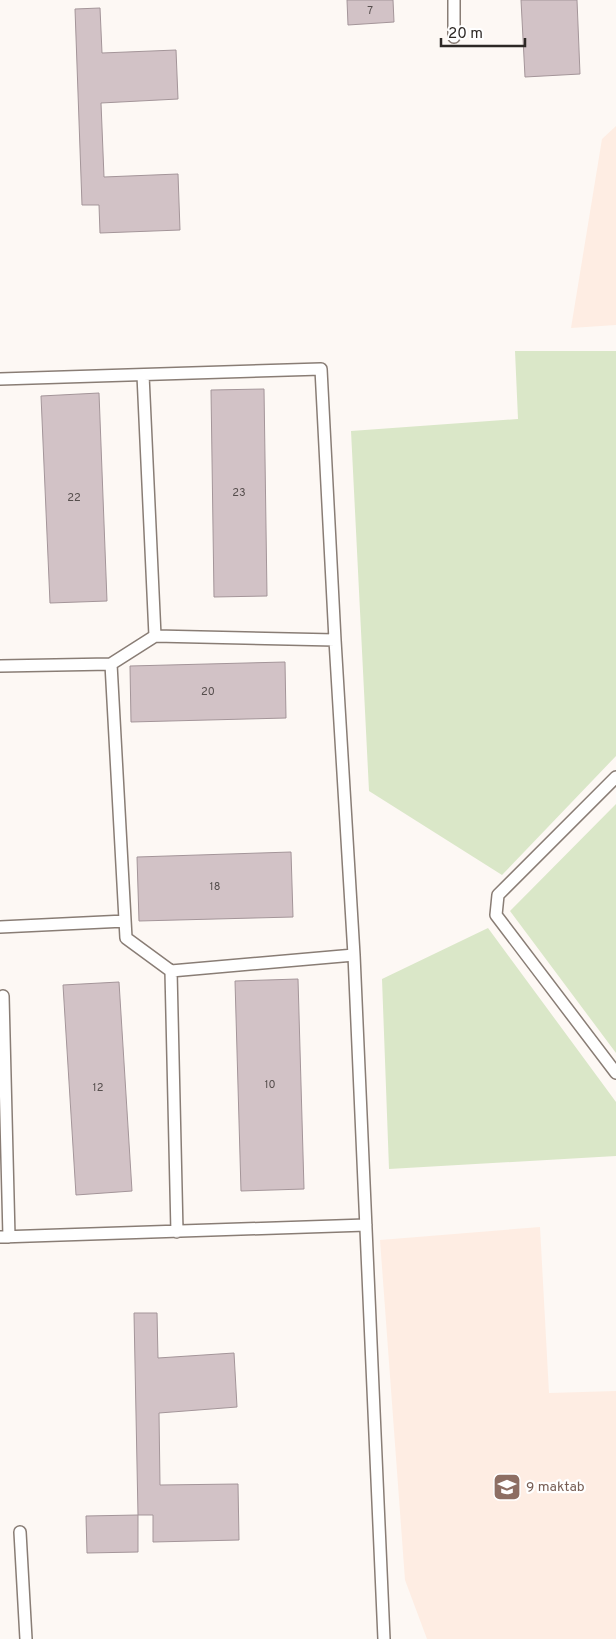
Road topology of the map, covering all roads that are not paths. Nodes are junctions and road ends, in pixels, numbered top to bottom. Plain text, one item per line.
1 (454, 0) edge
2 (454, 37) dead end
3 (143, 375) junction
4 (0, 378) edge
5 (154, 636) junction
6 (335, 640) junction
7 (111, 664) junction
8 (0, 666) edge
9 (616, 776) edge
10 (125, 921) junction
11 (0, 927) edge
12 (354, 955) junction
13 (171, 971) junction
14 (3, 996) dead end
15 (616, 1073) edge
16 (366, 1225) junction
17 (177, 1232) junction
18 (5, 1237) edge
19 (20, 1532) dead end
20 (26, 1639) edge
21 (384, 1639) edge

1 - 2 lane
3 - 4 lane
3 - 5 lane
3 - 6 lane
5 - 6 lane
5 - 7 lane
6 - 12 lane
7 - 8 lane
7 - 10 lane
9 - 15 lane
10 - 11 lane
10 - 13 lane
12 - 13 lane
12 - 16 lane
13 - 17 lane
14 - 18 lane
16 - 17 lane
16 - 21 lane
17 - 18 lane
19 - 20 lane

